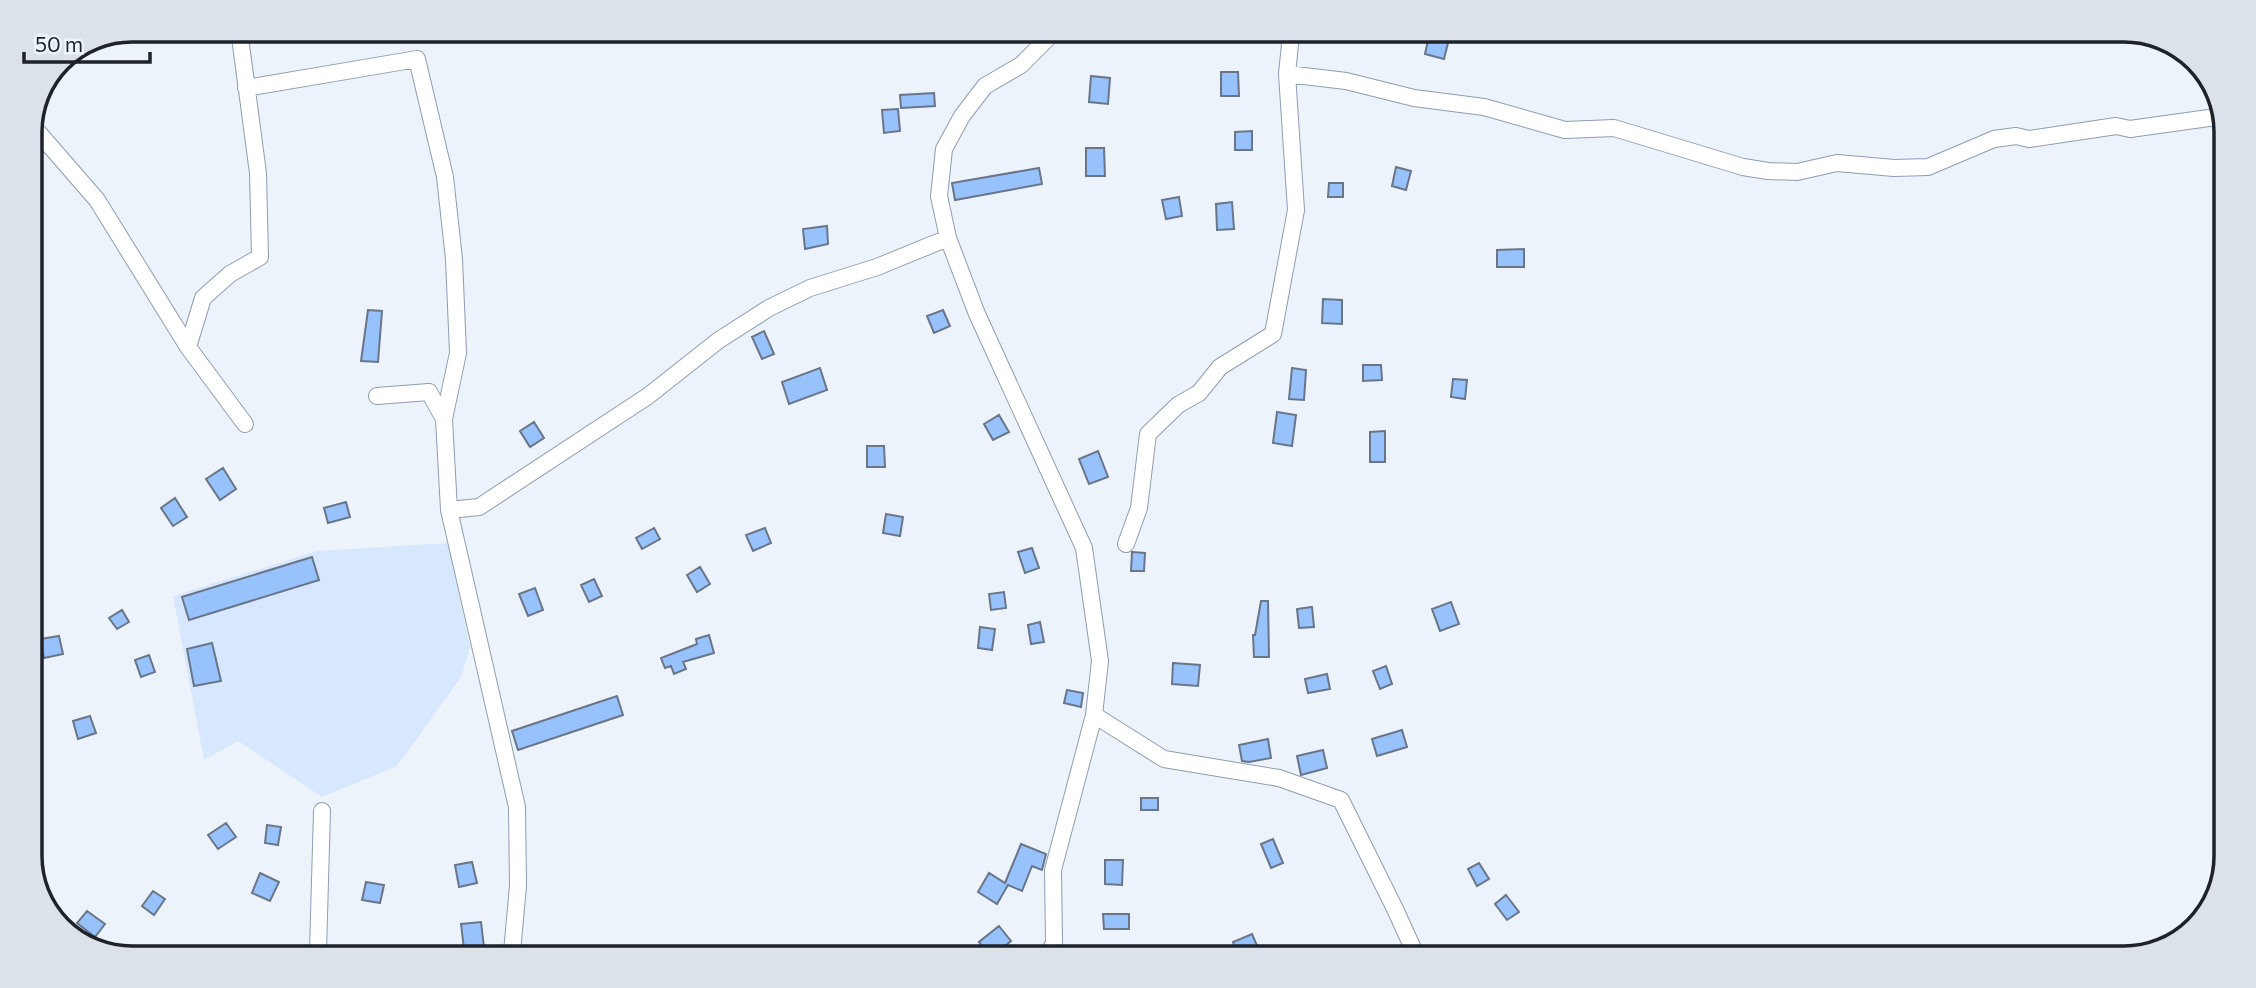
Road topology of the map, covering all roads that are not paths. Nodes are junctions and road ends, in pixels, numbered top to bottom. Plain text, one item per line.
1 (240, 42) edge
2 (1044, 42) edge
3 (1289, 42) edge
4 (1287, 74) junction
5 (246, 88) junction
6 (2212, 117) edge
7 (42, 137) edge
8 (948, 238) junction
9 (188, 347) junction
10 (377, 396) dead end
11 (444, 419) junction
12 (245, 424) dead end
13 (449, 510) junction
14 (1126, 544) dead end
15 (1094, 715) junction
16 (322, 811) dead end
17 (318, 946) edge
18 (513, 946) edge
19 (1053, 946) edge
20 (1411, 946) edge

1 - 5 street
2 - 8 street
3 - 4 street
4 - 6 street
4 - 14 street
5 - 9 street
5 - 11 street
7 - 9 street
8 - 13 street
8 - 15 street
9 - 12 street
10 - 11 street
11 - 13 street
13 - 18 street
15 - 19 street
15 - 20 street
16 - 17 street

